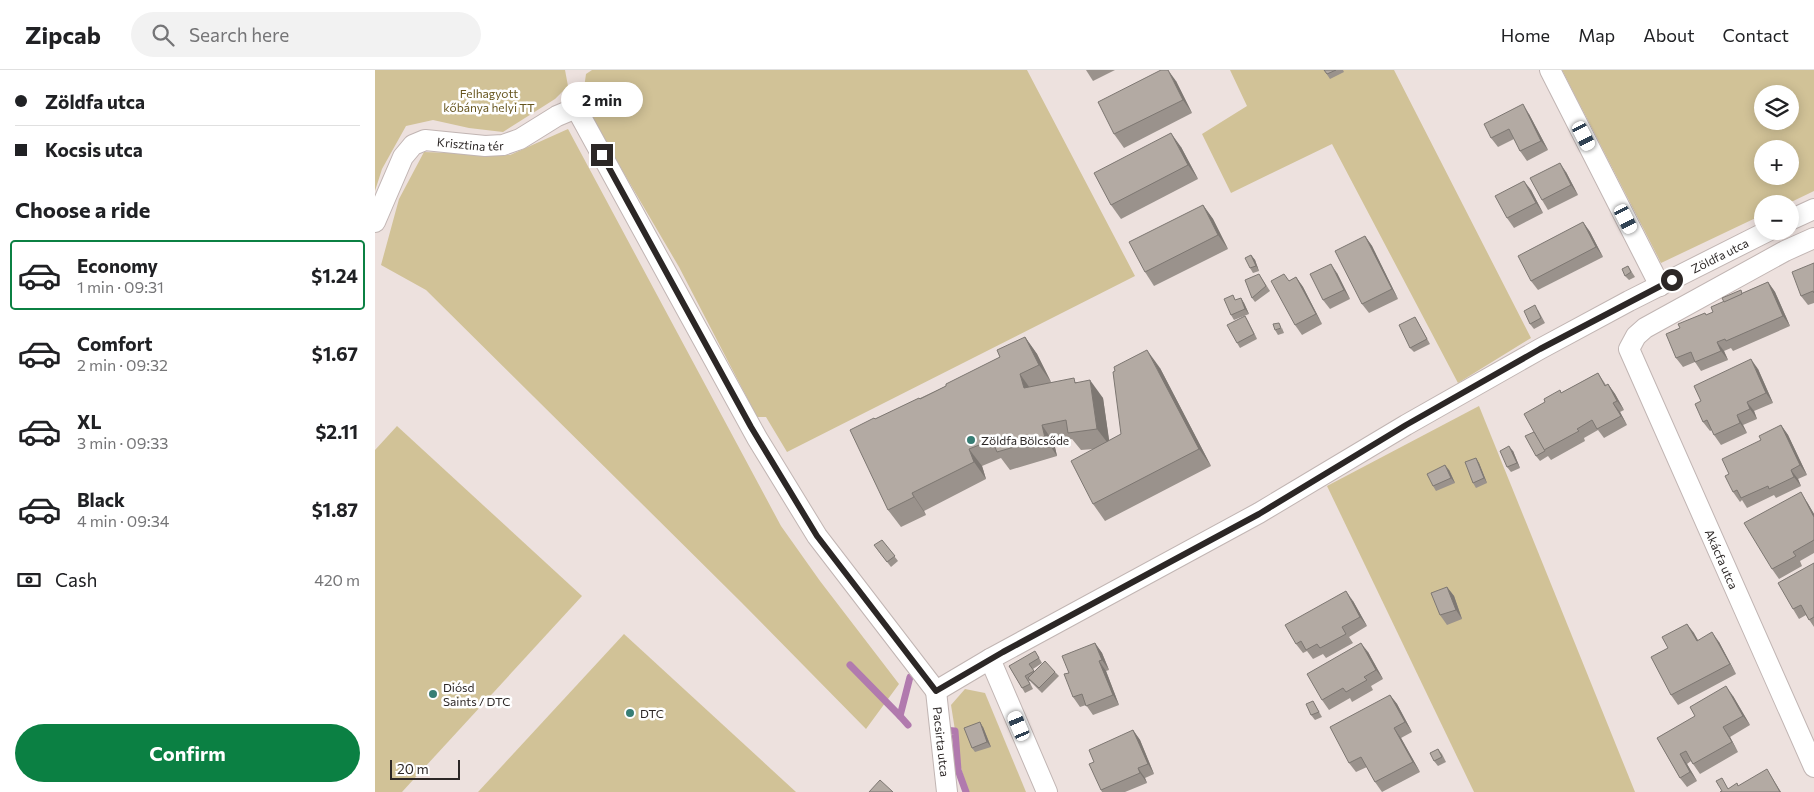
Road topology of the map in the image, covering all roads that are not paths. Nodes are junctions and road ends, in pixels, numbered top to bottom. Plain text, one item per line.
1 (1550, 70) edge
2 (1814, 209) edge
3 (1799, 216) edge
4 (375, 222) edge
5 (1754, 238) edge
6 (1814, 238) edge
7 (1660, 286) junction
8 (990, 659) junction
9 (936, 691) junction
10 (1814, 767) edge
11 (947, 792) edge
12 (1047, 792) edge

1 - 7 street
2 - 3 street
4 - 9 street, Krisztina tér
5 - 7 street, Zöldfa utca
6 - 10 street, Akácfa utca
7 - 8 street, Zöldfa utca
8 - 9 street, Zöldfa utca
8 - 12 street
9 - 11 street, Pacsirta utca

